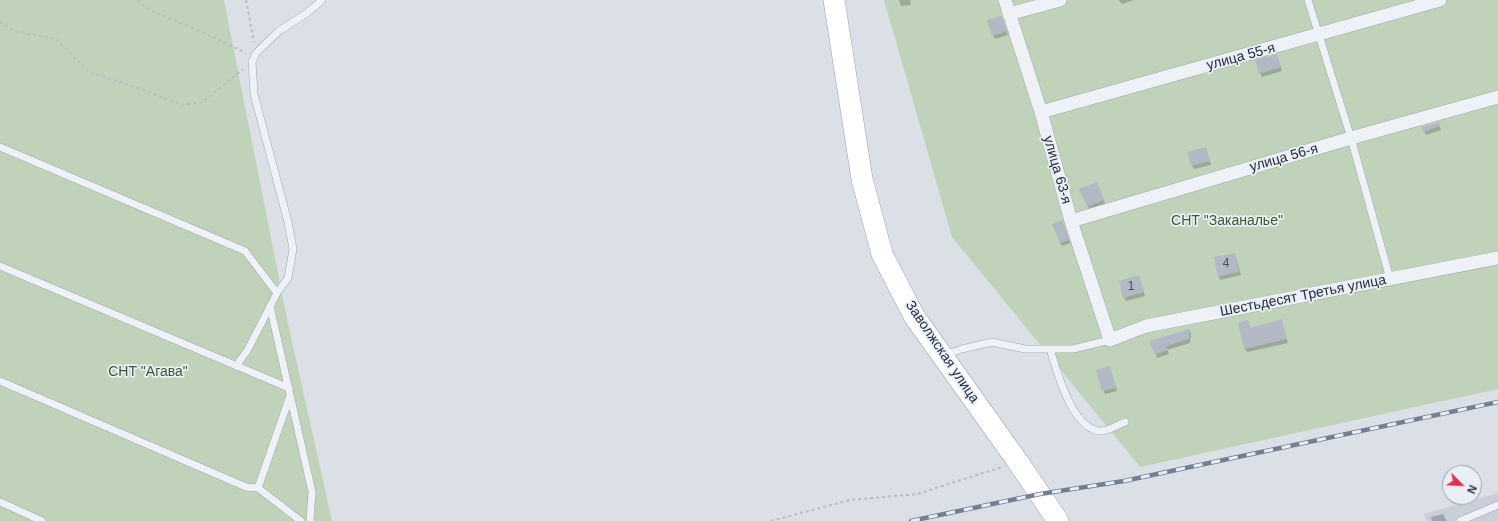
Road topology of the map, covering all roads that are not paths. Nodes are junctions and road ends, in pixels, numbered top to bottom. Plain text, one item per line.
1 (322, 0) edge
2 (834, 0) edge
3 (1005, 0) edge
4 (1060, 0) edge
5 (1308, 0) edge
6 (1440, 0) edge
7 (1009, 14) junction
8 (1318, 35) junction
9 (1498, 97) edge
10 (1041, 112) junction
11 (1351, 138) junction
12 (0, 147) edge
13 (1071, 220) junction
14 (1498, 258) edge
15 (0, 266) edge
16 (1390, 279) junction
17 (277, 293) junction
18 (270, 306) junction
19 (1110, 340) junction
20 (1050, 349) junction
21 (942, 356) junction
22 (236, 366) junction
23 (0, 381) edge
24 (289, 388) junction
25 (290, 396) junction
26 (1125, 422) dead end
27 (258, 488) junction
28 (0, 502) edge
29 (1498, 505) edge
30 (42, 521) edge
31 (301, 521) edge
32 (310, 521) edge
33 (1058, 521) edge
34 (1460, 521) edge

1 - 17 lane
2 - 21 main road, Заволжская улица
3 - 7 street, улица 63-я
4 - 7 street
5 - 8 lane
6 - 8 street, улица 55-я
7 - 10 street, улица 63-я
8 - 10 street, улица 55-я
8 - 11 lane
9 - 11 street, улица 56-я
10 - 13 street, улица 63-я
11 - 13 street, улица 56-я
11 - 16 lane
12 - 17 lane
13 - 19 street, улица 63-я
14 - 16 street, Шестьдесят Третья улица
15 - 22 lane
16 - 19 street, Шестьдесят Третья улица
17 - 18 lane
18 - 22 lane
18 - 24 lane
19 - 20 lane
20 - 21 lane
20 - 26 lane
21 - 33 main road, Заволжская улица
22 - 24 lane
23 - 27 lane
24 - 25 lane
25 - 27 lane
25 - 32 lane
27 - 31 lane
28 - 30 lane
29 - 34 lane

